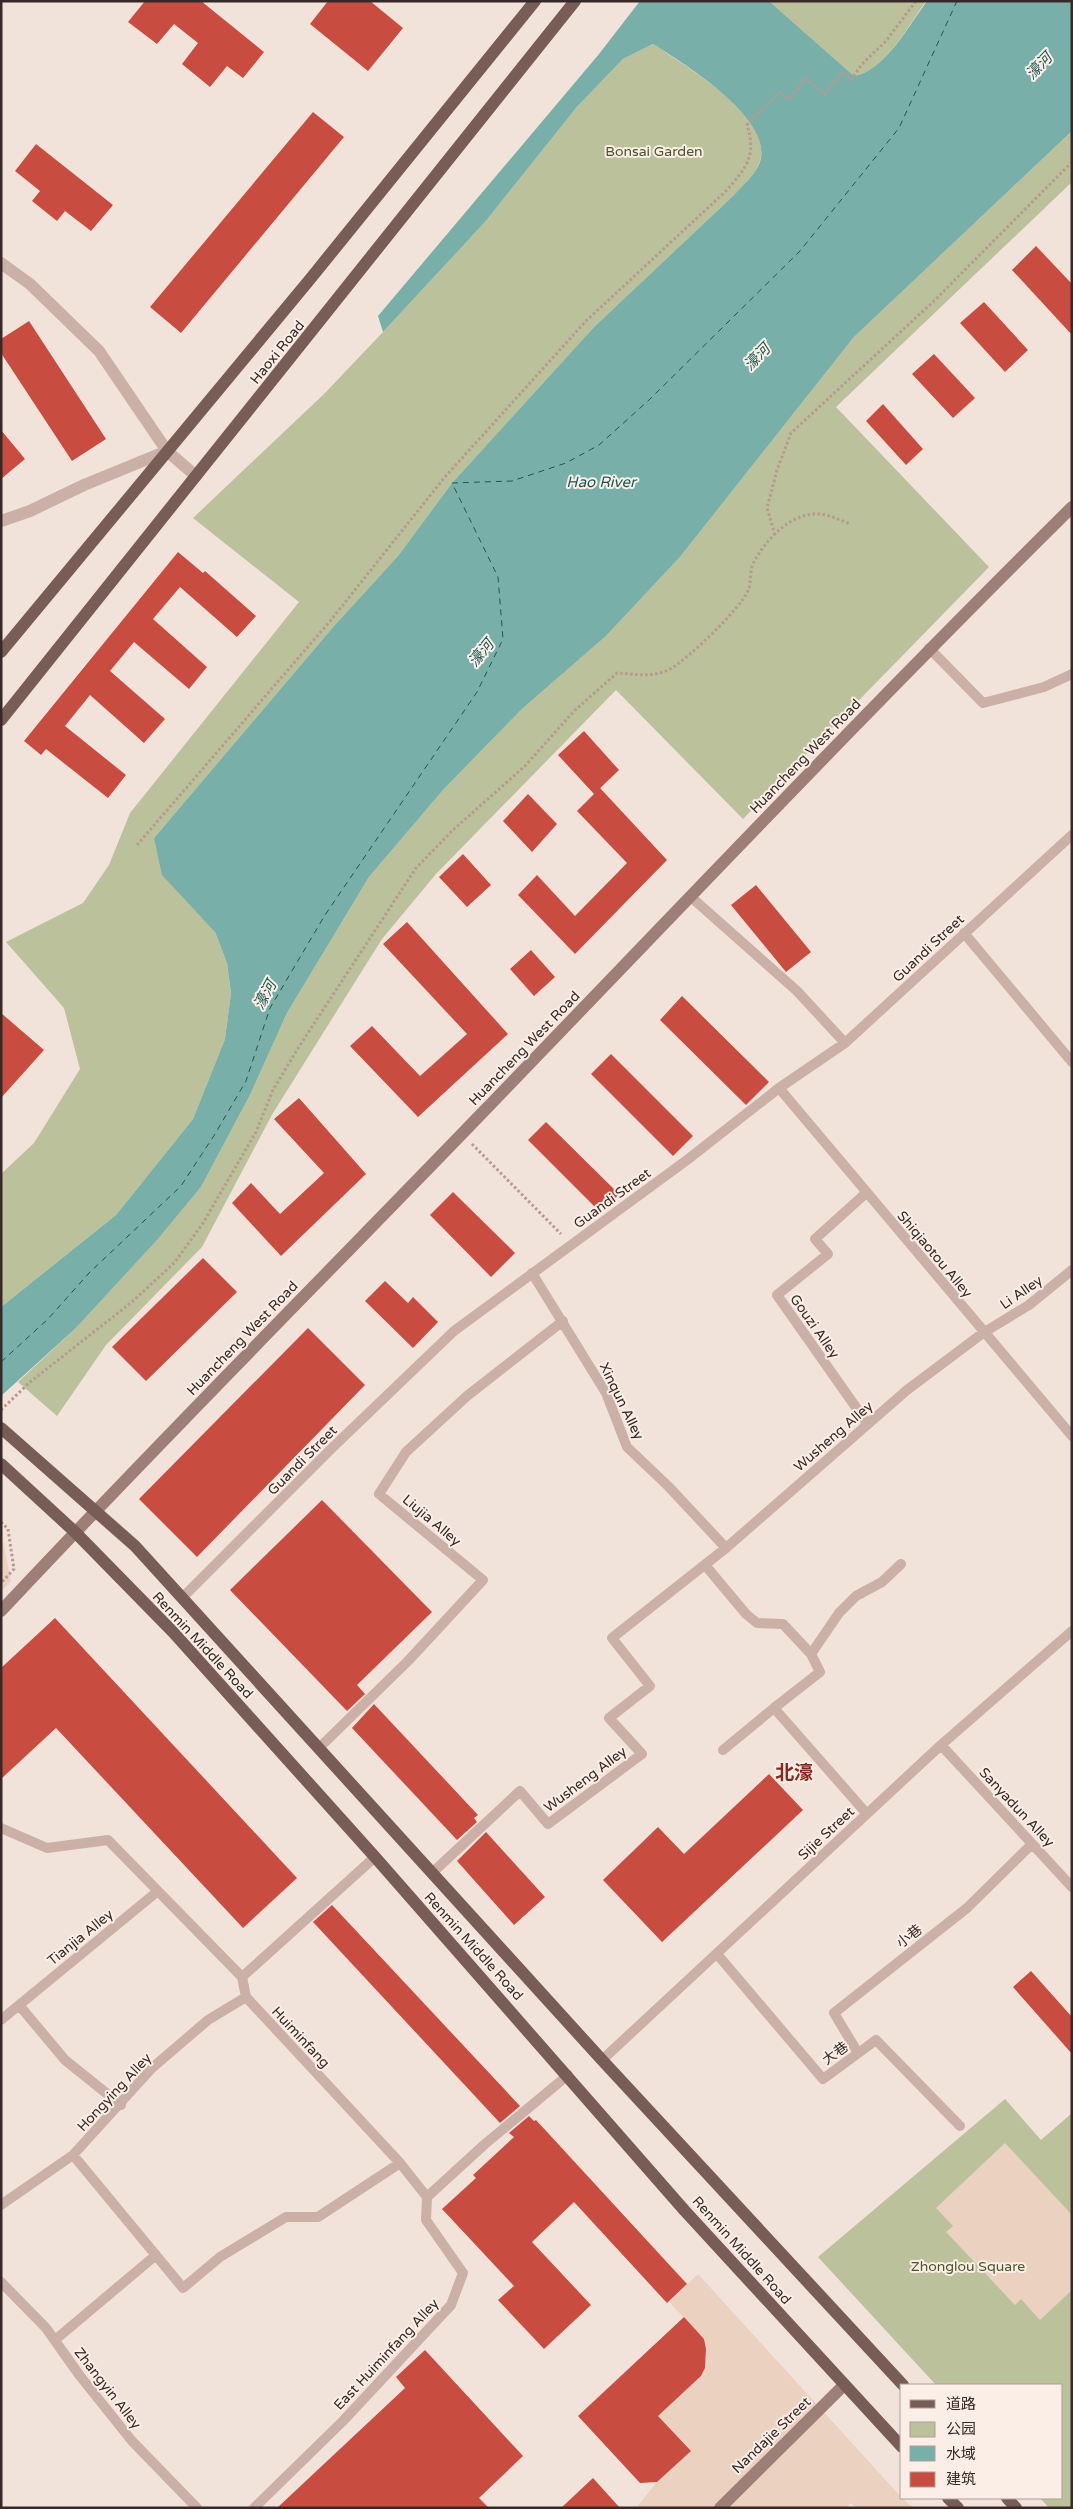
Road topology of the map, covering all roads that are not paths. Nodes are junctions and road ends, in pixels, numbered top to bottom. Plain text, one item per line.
1 (535, 1) edge
2 (575, 1) edge
3 (1, 263) edge
4 (167, 450) junction
5 (196, 476) junction
6 (1072, 507) edge
7 (1, 521) edge
8 (929, 648) junction
9 (1, 652) edge
10 (1072, 674) edge
11 (1, 720) edge
12 (1072, 835) edge
13 (691, 897) junction
14 (964, 933) junction
15 (845, 1043) junction
16 (1072, 1062) edge
17 (779, 1088) junction
18 (866, 1194) junction
19 (1072, 1270) edge
20 (532, 1273) junction
21 (563, 1321) junction
22 (983, 1333) junction
23 (867, 1423) junction
24 (1, 1428) edge
25 (1072, 1436) edge
26 (1, 1464) edge
27 (96, 1510) junction
28 (75, 1532) junction
29 (726, 1548) junction
30 (901, 1564) dead end
31 (705, 1565) junction
32 (182, 1598) junction
33 (1, 1611) edge
34 (1072, 1631) edge
35 (811, 1654) junction
36 (774, 1708) junction
37 (941, 1745) junction
38 (319, 1748) junction
39 (723, 1750) dead end
40 (867, 1814) junction
41 (1, 1828) edge
42 (1032, 1844) junction
43 (375, 1857) junction
44 (432, 1873) junction
45 (1072, 1887) edge
46 (158, 1891) junction
47 (717, 1954) junction
48 (242, 1977) junction
49 (246, 1997) junction
50 (19, 2004) junction
51 (1, 2020) edge
52 (858, 2053) junction
53 (602, 2060) junction
54 (568, 2075) junction
55 (121, 2105) junction
56 (960, 2126) dead end
57 (74, 2155) junction
58 (400, 2163) junction
59 (427, 2197) junction
60 (1, 2204) edge
61 (156, 2255) junction
62 (1, 2282) edge
63 (55, 2340) junction
64 (902, 2384) edge
65 (844, 2385) junction
66 (900, 2445) edge
67 (949, 2499) edge
68 (195, 2507) edge
69 (254, 2508) edge
70 (720, 2508) edge
71 (958, 2508) edge

1 - 4 main road, Haoxi Road
2 - 5 main road, Haoxi Road
3 - 4 street
4 - 5 street
4 - 7 street
4 - 9 main road, Haoxi Road
5 - 11 main road, Haoxi Road
6 - 8 street, Huancheng West Road
8 - 10 lane
8 - 13 street, Huancheng West Road
12 - 14 lane, Guandi Street
13 - 15 lane
13 - 27 street, Huancheng West Road
14 - 15 lane, Guandi Street
14 - 16 lane
15 - 17 lane, Guandi Street
17 - 18 lane, Shiqiaotou Alley
17 - 20 lane, Guandi Street
18 - 22 lane, Shiqiaotou Alley
18 - 23 lane, Gouzi Alley
19 - 22 lane, Li Alley
20 - 21 lane, Xinqun Alley
20 - 32 lane, Guandi Street
21 - 29 lane, Xinqun Alley
21 - 38 lane, Liujia Alley
22 - 23 lane, Wusheng Alley
22 - 25 lane, Shiqiaotou Alley
23 - 29 lane, Wusheng Alley
24 - 27 main road, Renmin Middle Road
26 - 28 main road, Renmin Middle Road
27 - 28 street, Huancheng West Road
27 - 32 main road, Renmin Middle Road
28 - 33 street, Huancheng West Road
28 - 43 main road, Renmin Middle Road
29 - 31 lane, Wusheng Alley
30 - 35 lane
31 - 35 lane
31 - 44 lane, Wusheng Alley
32 - 38 main road, Renmin Middle Road
34 - 37 lane, Sijie Street
35 - 36 lane
36 - 39 lane
36 - 40 lane
37 - 40 lane, Sijie Street
37 - 42 lane, Sanyadun Alley
38 - 44 main road, Renmin Middle Road
40 - 47 lane, Sijie Street
41 - 46 lane
42 - 45 lane, Sanyadun Alley
42 - 52 lane, 小巷
43 - 48 lane
43 - 54 main road, Renmin Middle Road
44 - 53 main road, Renmin Middle Road
46 - 48 lane
46 - 50 lane, Tianjia Alley
47 - 52 lane, 大巷
47 - 53 lane, Sijie Street
48 - 49 lane
49 - 55 lane, Hongying Alley
49 - 58 lane, Huiminfang
50 - 51 lane, Tianjia Alley
50 - 55 lane
52 - 56 lane, 大巷
53 - 64 main road, Renmin Middle Road
54 - 59 lane
54 - 65 main road, Renmin Middle Road
55 - 57 lane, Hongying Alley
57 - 60 lane, Hongying Alley
57 - 61 lane
58 - 59 lane, Huiminfang
58 - 61 lane
59 - 69 lane, East Huiminfang Alley
61 - 63 lane
62 - 63 lane, Zhangyin Alley
63 - 68 lane, Zhangyin Alley
65 - 66 main road, Renmin Middle Road
65 - 70 street, Nandajie Street
67 - 71 main road

